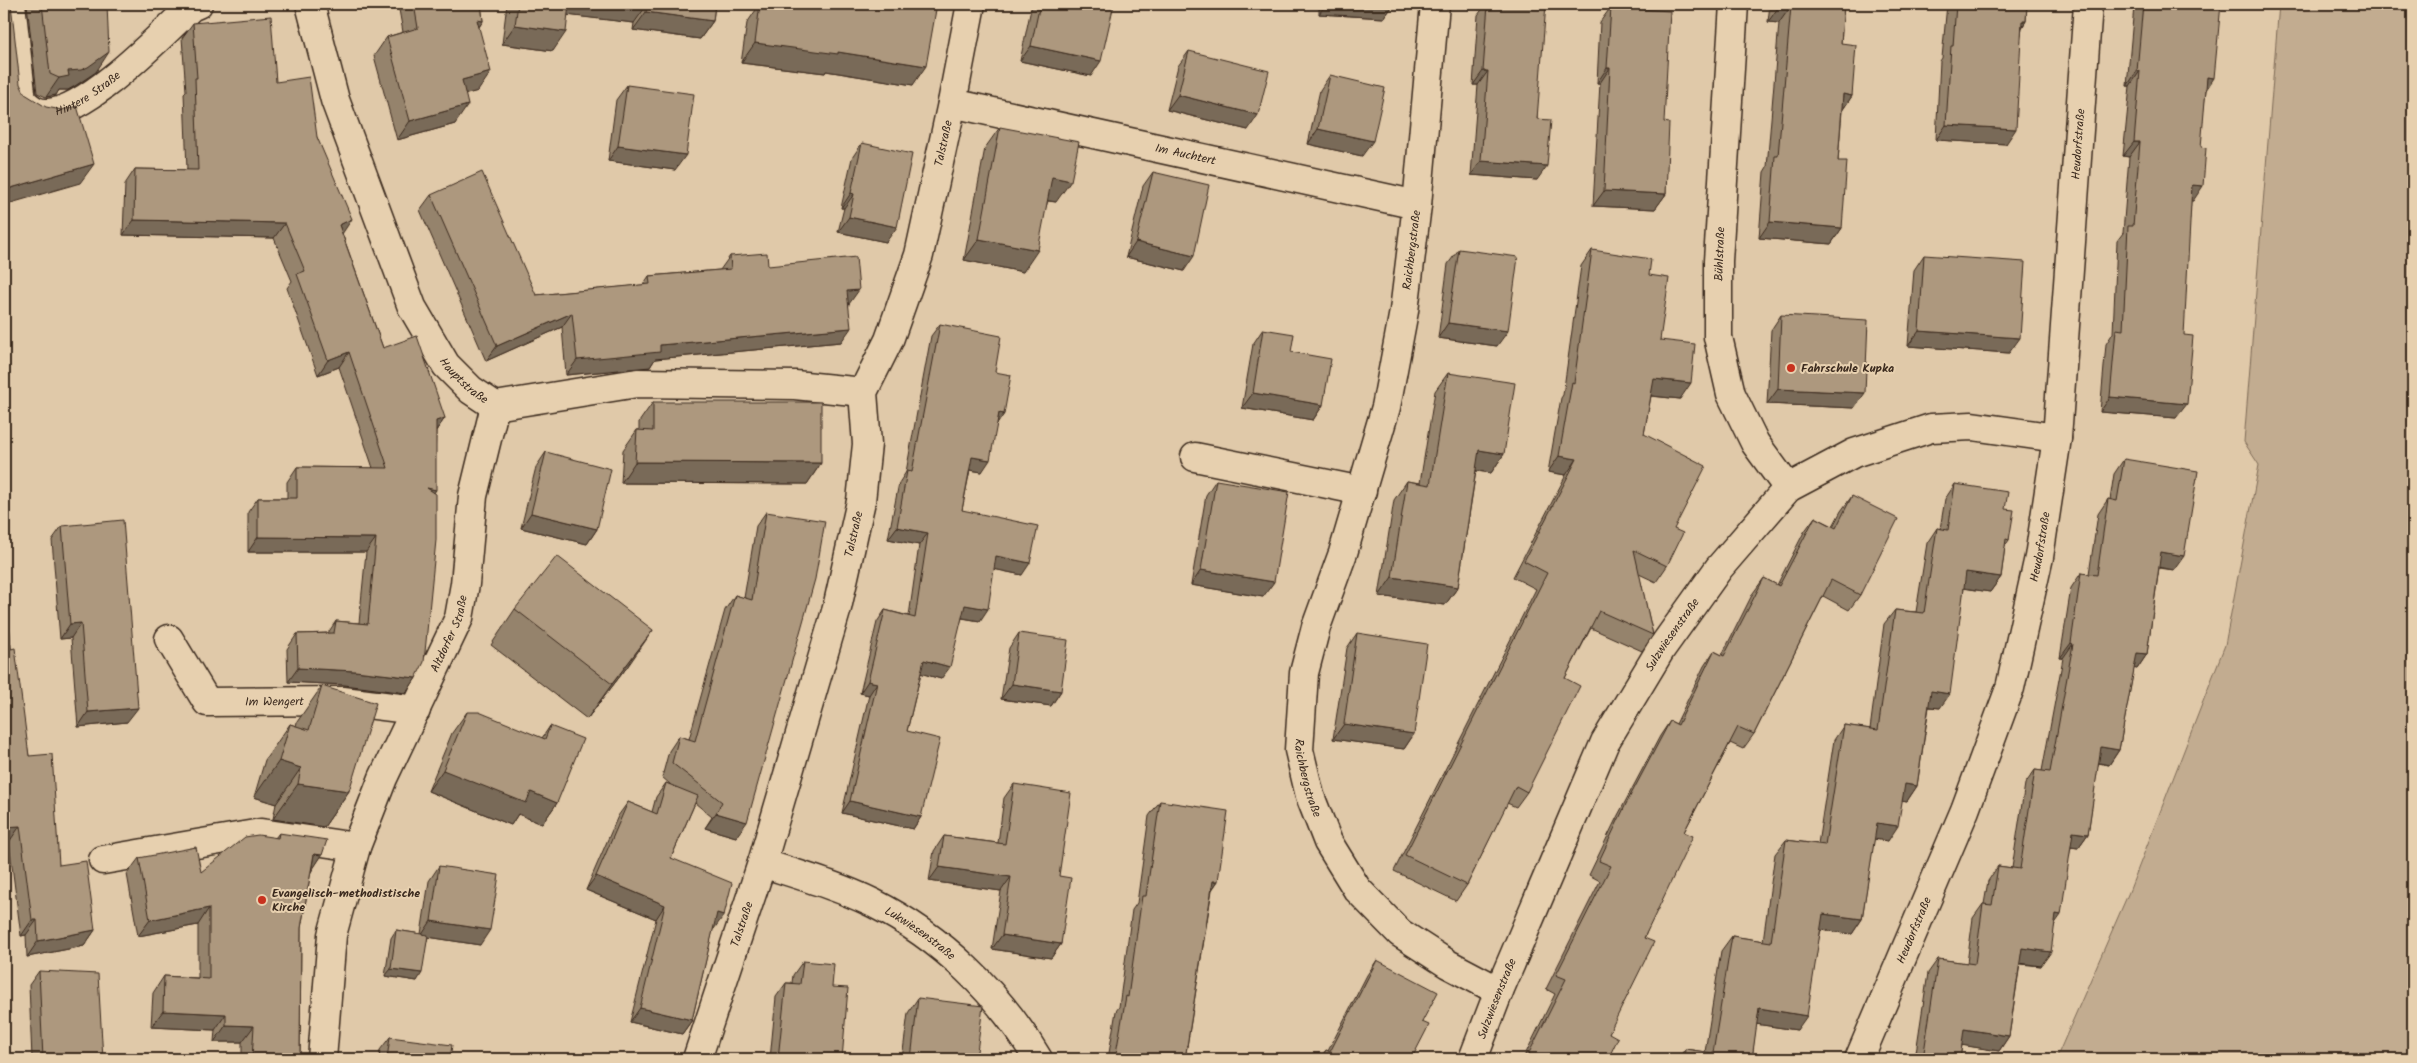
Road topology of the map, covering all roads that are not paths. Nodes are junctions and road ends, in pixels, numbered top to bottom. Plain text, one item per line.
1 (11, 4) edge
2 (198, 4) edge
3 (310, 4) edge
4 (971, 4) edge
5 (1435, 4) edge
6 (1734, 4) edge
7 (2088, 4) edge
8 (952, 103) junction
9 (1417, 205) junction
10 (863, 392) junction
11 (495, 406) junction
12 (2056, 438) junction
13 (1195, 457) dead end
14 (1788, 488) junction
15 (1362, 491) junction
16 (169, 639) dead end
17 (416, 710) junction
18 (356, 847) junction
19 (103, 860) dead end
20 (762, 863) junction
21 (1498, 991) junction
22 (322, 1059) edge
23 (697, 1059) edge
24 (1038, 1059) edge
25 (1473, 1059) edge
26 (1859, 1059) edge

1 - 2 street, Hintere Straße
3 - 11 street, Hauptstraße
4 - 8 street, Talstraße
5 - 9 street, Raichbergstraße
6 - 14 street, Bühlstraße
7 - 12 street, Heudorfstraße
8 - 9 street, Im Auchtert
8 - 10 street, Talstraße
9 - 15 street, Raichbergstraße
10 - 11 street, Hauptstraße
10 - 20 street, Talstraße
11 - 17 street, Altdorfer Straße
12 - 14 street, Sulzwiesenstraße
12 - 26 street, Heudorfstraße
13 - 15 street
14 - 21 street, Sulzwiesenstraße
15 - 21 street, Raichbergstraße
16 - 17 street, Im Wengert
17 - 18 street, Altdorfer Straße
18 - 19 street
18 - 22 street, Altdorfer Straße
20 - 23 street, Talstraße
20 - 24 street, Lukwiesenstraße
21 - 25 street, Sulzwiesenstraße

